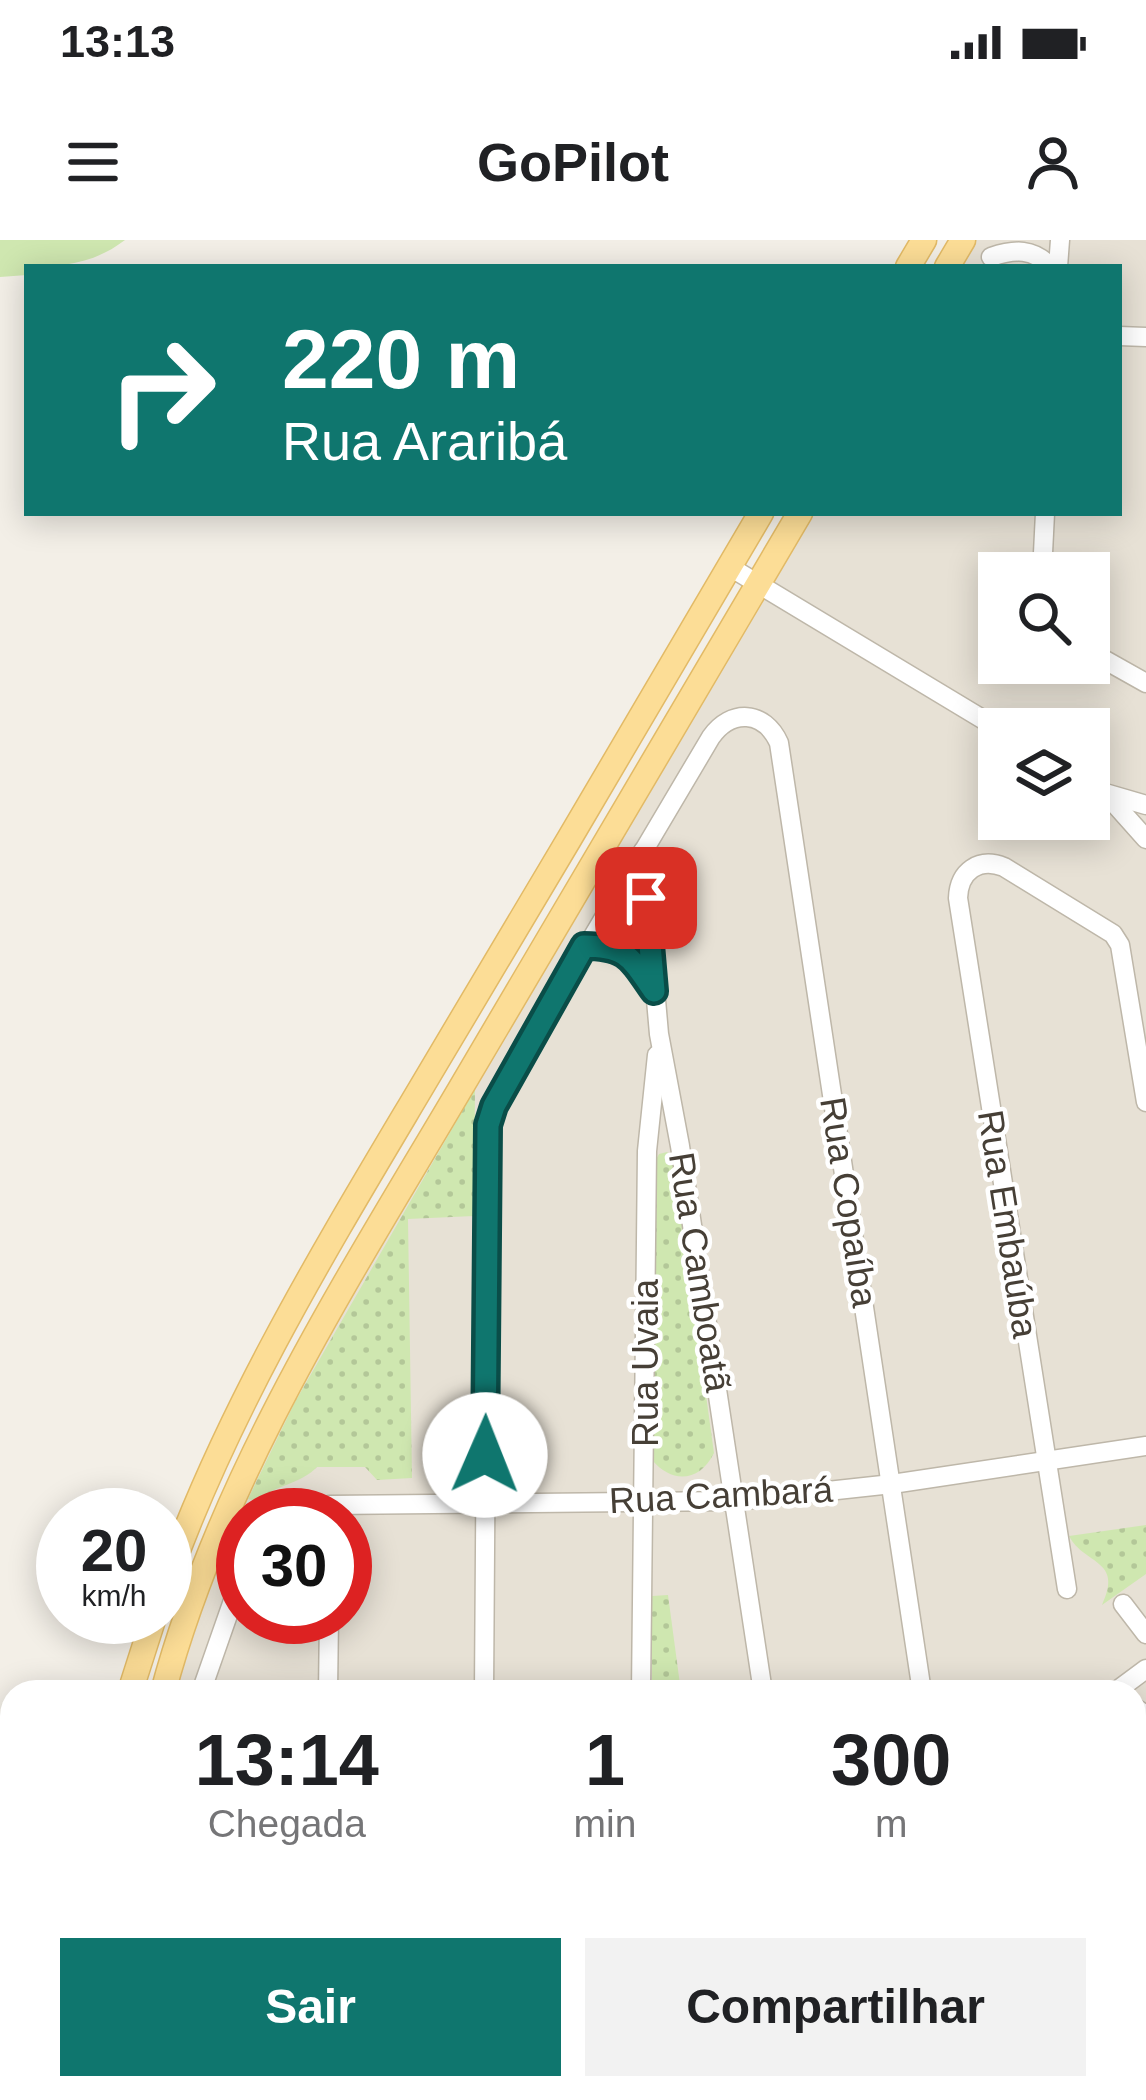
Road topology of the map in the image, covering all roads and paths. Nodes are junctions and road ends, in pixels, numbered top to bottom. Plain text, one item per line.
1 (992, 255) edge
2 (1050, 264) edge
3 (759, 516) edge
4 (798, 516) edge
5 (1045, 516) edge
6 (1043, 552) edge
7 (730, 567) junction
8 (758, 584) junction
9 (1110, 662) edge
10 (1146, 682) edge
11 (978, 716) edge
12 (1110, 793) edge
13 (1110, 802) edge
14 (1146, 805) edge
15 (1146, 839) edge
16 (643, 851) junction
17 (584, 946) junction
18 (654, 991) junction
19 (659, 1034) junction
20 (1146, 1102) edge
21 (680, 1145) junction
22 (647, 1151) junction
23 (1146, 1445) edge
24 (1045, 1459) junction
25 (892, 1484) junction
26 (735, 1501) junction
27 (485, 1502) junction
28 (644, 1502) junction
29 (372, 1508) edge
30 (192, 1513) edge
31 (1066, 1589) dead end
32 (1124, 1604) dead end
33 (1146, 1634) edge
34 (145, 1644) edge
35 (218, 1644) edge
36 (328, 1644) edge
37 (134, 1680) edge
38 (167, 1680) edge
39 (205, 1680) edge
40 (328, 1680) edge
41 (484, 1680) edge
42 (641, 1680) edge
43 (761, 1680) edge
44 (920, 1680) edge

1 - 2 street
3 - 7 main road
4 - 8 main road
5 - 6 street
7 - 8 street
7 - 30 main road
8 - 11 street
8 - 38 main road
9 - 10 street
12 - 14 street
13 - 15 street
16 - 17 street
16 - 18 street, Rua Camboatã
16 - 25 street, Rua Copaíba
17 - 18 street
17 - 27 street
18 - 19 street, Rua Camboatã
19 - 21 street, Rua Camboatã
19 - 22 street, Rua Uvaia
20 - 24 street, Rua Embaúba
21 - 22 street
21 - 26 street, Rua Camboatã
22 - 28 street, Rua Uvaia
23 - 24 street, Rua Cambará
24 - 25 street, Rua Cambará
24 - 31 street, Rua Embaúba
25 - 26 street, Rua Cambará
25 - 44 street, Rua Copaíba
26 - 28 street, Rua Cambará
26 - 43 street, Rua Camboatã
27 - 28 street, Rua Cambará
27 - 29 street, Rua Cambará
27 - 41 street
28 - 42 street, Rua Uvaia
32 - 33 street
34 - 37 main road
35 - 39 street
36 - 40 street

